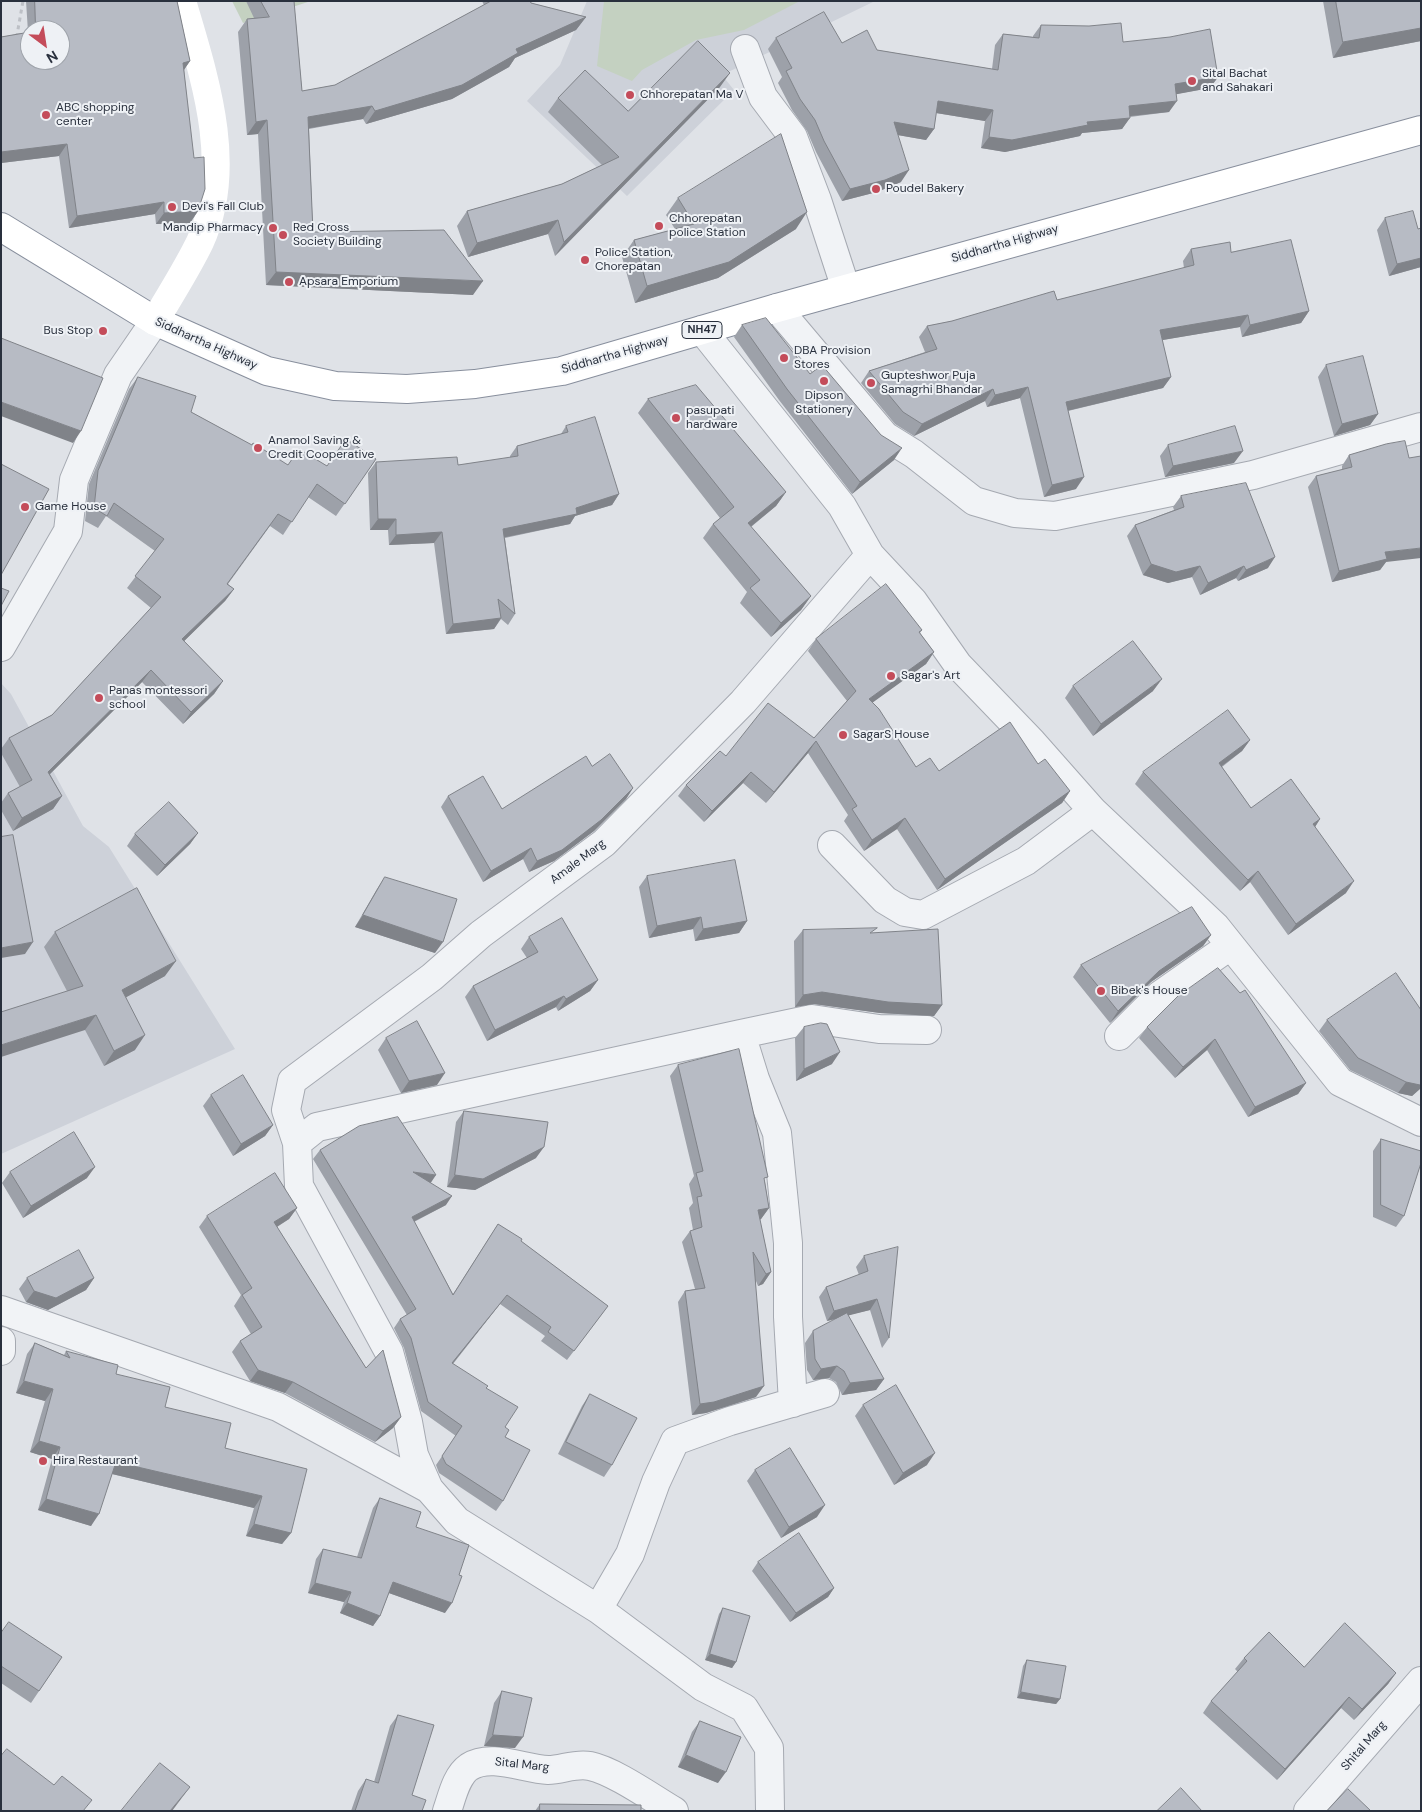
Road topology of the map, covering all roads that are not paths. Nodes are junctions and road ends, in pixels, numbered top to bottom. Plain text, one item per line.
1 (182, 1) edge
2 (745, 49) dead end
3 (1421, 130) edge
4 (1, 227) edge
5 (846, 288) junction
6 (777, 308) junction
7 (155, 321) junction
8 (702, 330) junction
9 (1421, 427) edge
10 (870, 555) junction
11 (1, 648) edge
12 (1093, 810) junction
13 (832, 845) dead end
14 (1230, 946) junction
15 (927, 1030) dead end
16 (741, 1034) junction
17 (1119, 1036) dead end
18 (1421, 1122) edge
19 (297, 1143) junction
20 (1, 1310) edge
21 (1, 1341) edge
22 (1, 1351) edge
23 (825, 1393) dead end
24 (793, 1403) junction
25 (429, 1489) junction
26 (598, 1609) junction
27 (1421, 1681) edge
28 (447, 1811) edge
29 (674, 1811) edge
30 (770, 1811) edge
31 (1308, 1811) edge

1 - 7 main road
2 - 5 street
3 - 5 main road, Siddhartha Highway / NH47
4 - 7 main road, Siddhartha Highway / NH47
5 - 6 main road, Siddhartha Highway / NH47
6 - 8 main road, Siddhartha Highway / NH47
6 - 9 street
7 - 8 main road, Siddhartha Highway / NH47
7 - 11 street
8 - 10 street
10 - 12 street
10 - 19 street, Amale Marg
12 - 13 street
12 - 14 street
14 - 17 street
14 - 18 street
15 - 16 street
16 - 19 street
16 - 24 street
19 - 25 street, Amale Marg
20 - 25 street
21 - 22 street
23 - 24 street
24 - 26 street
25 - 26 street
26 - 30 street
27 - 31 street, Shital Marg
28 - 29 street, Sital Marg

